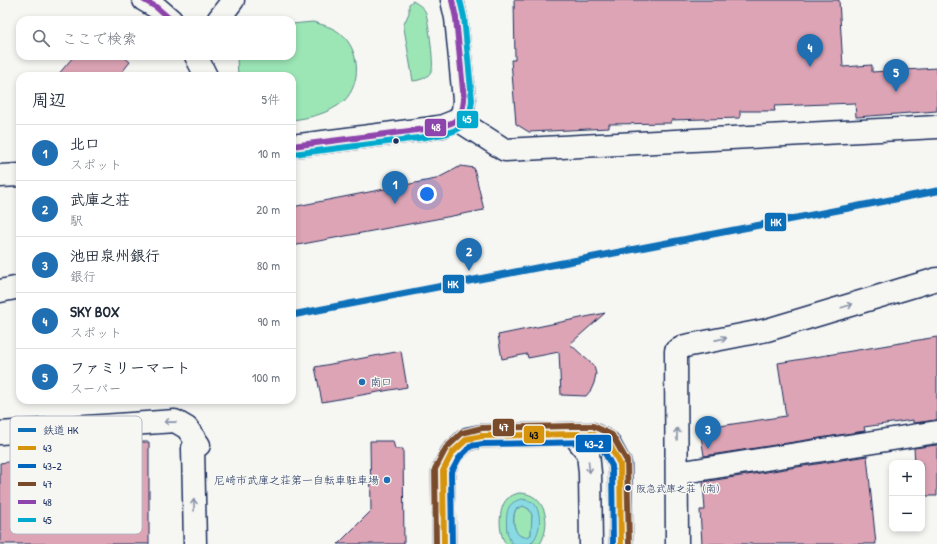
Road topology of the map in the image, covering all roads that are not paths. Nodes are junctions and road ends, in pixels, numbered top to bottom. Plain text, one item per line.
1 (144, 0) edge
2 (233, 0) edge
3 (452, 0) edge
4 (166, 16) edge
5 (221, 16) edge
6 (198, 60) edge
7 (212, 60) edge
8 (204, 72) edge
9 (212, 72) edge
10 (458, 120) junction
11 (937, 127) edge
12 (296, 145) edge
13 (16, 175) edge
14 (0, 176) edge
15 (937, 279) edge
16 (16, 288) edge
17 (0, 291) edge
18 (142, 423) edge
19 (10, 432) edge
20 (937, 432) edge
21 (0, 433) edge
22 (573, 434) junction
23 (677, 472) junction
24 (195, 544) edge
25 (444, 544) edge
26 (591, 544) edge
27 (621, 544) edge
28 (677, 544) edge

1 - 4 street
2 - 5 street
3 - 10 street
6 - 8 street
7 - 9 street
10 - 11 street
10 - 12 street
13 - 14 street
23 -> 15 street
16 - 17 street
24 -> 18 street
19 -> 21 street
20 - 23 street
22 - 25 street
22 -> 26 street
22 - 27 street
23 - 28 street

